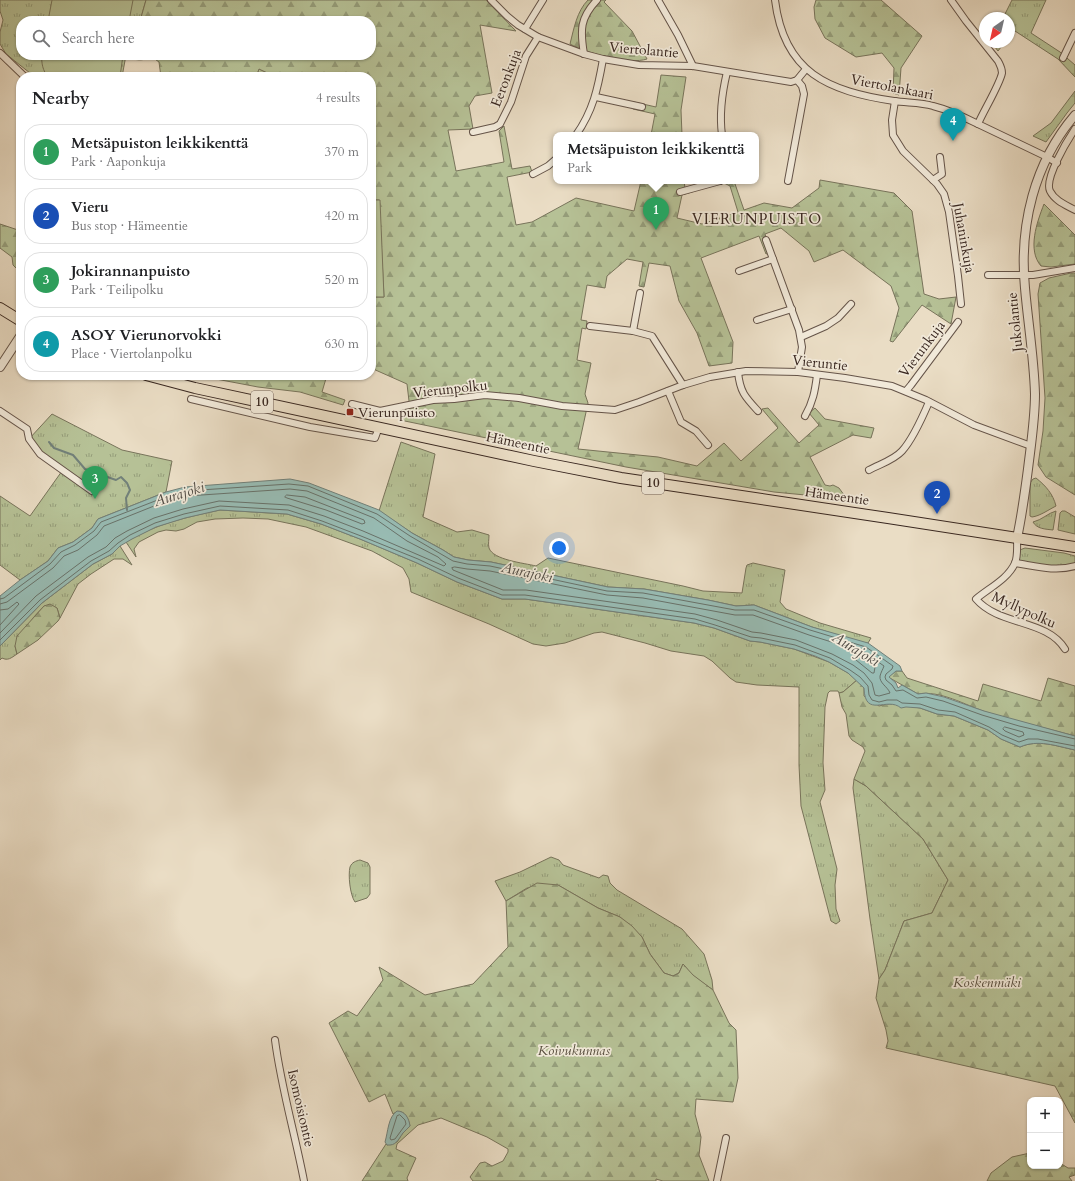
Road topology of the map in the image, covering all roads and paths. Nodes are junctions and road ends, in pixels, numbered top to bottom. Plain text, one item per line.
1 (491, 0) edge
2 (543, 0) edge
3 (597, 0) edge
4 (658, 0) edge
5 (775, 0) edge
6 (950, 0) edge
7 (525, 29) junction
8 (1075, 33) edge
9 (538, 37) junction
10 (0, 54) edge
11 (584, 54) junction
12 (1063, 58) dead end
13 (603, 59) junction
14 (693, 66) junction
15 (806, 69) junction
16 (20, 72) edge
17 (727, 72) junction
18 (797, 80) junction
19 (596, 97) junction
20 (895, 101) junction
21 (642, 106) dead end
22 (1075, 115) edge
23 (978, 124) junction
24 (1075, 129) edge
25 (473, 132) dead end
26 (578, 132) edge
27 (722, 132) edge
28 (940, 157) dead end
29 (1047, 157) junction
30 (553, 162) edge
31 (1057, 163) junction
32 (533, 174) dead end
33 (933, 180) junction
34 (788, 182) dead end
35 (709, 184) edge
36 (680, 192) dead end
37 (1075, 210) edge
38 (766, 240) dead end
39 (773, 258) junction
40 (1075, 268) edge
41 (739, 271) dead end
42 (988, 275) dead end
43 (1024, 276) junction
44 (640, 293) dead end
45 (851, 304) dead end
46 (961, 304) dead end
47 (0, 308) edge
48 (792, 309) junction
49 (16, 318) edge
50 (757, 320) dead end
51 (958, 322) dead end
52 (590, 326) dead end
53 (633, 331) junction
54 (801, 337) junction
55 (16, 343) edge
56 (0, 367) edge
57 (738, 372) junction
58 (798, 372) junction
59 (817, 375) junction
60 (165, 380) edge
61 (683, 384) junction
62 (906, 391) junction
63 (668, 392) junction
64 (191, 399) dead end
65 (929, 402) junction
66 (352, 404) dead end
67 (599, 408) joint
68 (0, 411) edge
69 (758, 411) dead end
70 (805, 416) dead end
71 (378, 427) junction
72 (708, 444) dead end
73 (1031, 446) junction
74 (869, 470) dead end
75 (92, 491) dead end
76 (1018, 535) junction
77 (1075, 540) edge
78 (1075, 547) edge
79 (1015, 563) junction
80 (1075, 566) edge
81 (1065, 649) dead end
82 (274, 1040) dead end
83 (726, 1138) dead end
84 (304, 1181) edge
85 (718, 1181) edge

1 - 7 street, Viertolantie
2 - 7 street
3 - 11 street
4 - 14 street
5 - 15 street, Viertolankaari
6 - 23 street
7 - 9 street, Viertolantie
8 - 12 street
9 - 11 street, Viertolantie
9 - 25 street, Eeronkuja
10 - 16 street
11 - 13 street, Viertolantie
13 - 14 street, Viertolantie
13 - 19 street
14 - 17 street, Viertolantie
15 - 18 street
15 - 20 street, Viertolankaari
17 - 18 street, Viertolantie
17 - 27 street
18 - 34 street
19 - 21 street
19 - 26 street
20 - 23 street, Viertolankaari
20 - 33 street, Juhaninkuja
22 - 29 street, Jukolantie
23 - 29 street, Viertolankaari
24 - 31 street
28 - 33 street
29 - 31 street, Viertolankaari
29 - 43 street, Jukolantie
30 - 32 street
31 - 37 street
33 - 46 street, Juhaninkuja
35 - 36 street
38 - 39 street
39 - 41 street
39 - 48 street
40 - 43 street
42 - 43 street
43 - 73 street, Jukolantie
44 - 53 street
45 - 54 street
47 - 49 highway
48 - 50 street
48 - 54 street
51 - 62 street, Vierunkuja
52 - 53 street
53 - 61 street
54 - 58 street
55 - 56 street
57 - 58 street, Vieruntie
57 - 61 street, Vieruntie
57 - 69 street
58 - 59 street, Vieruntie
59 - 62 street, Vieruntie
59 - 70 street
60 - 71 highway, Hämeentie / 10
61 - 63 street, Vieruntie
62 - 65 street, Vieruntie
63 - 67 street, Vieruntie
63 - 72 street
64 - 71 street
65 - 73 street, Vieruntie
65 - 74 street
66 - 67 street, Vierunpolku
68 - 75 street
71 - 76 highway, Hämeentie / 10
73 - 76 street, Jukolantie
76 - 77 highway, Hämeentie / 10
76 - 78 highway, Hämeentie / 10
76 - 79 street
79 - 80 street
79 - 81 street, Myllypolku
82 - 84 street, Isomoisiontie
83 - 85 street

